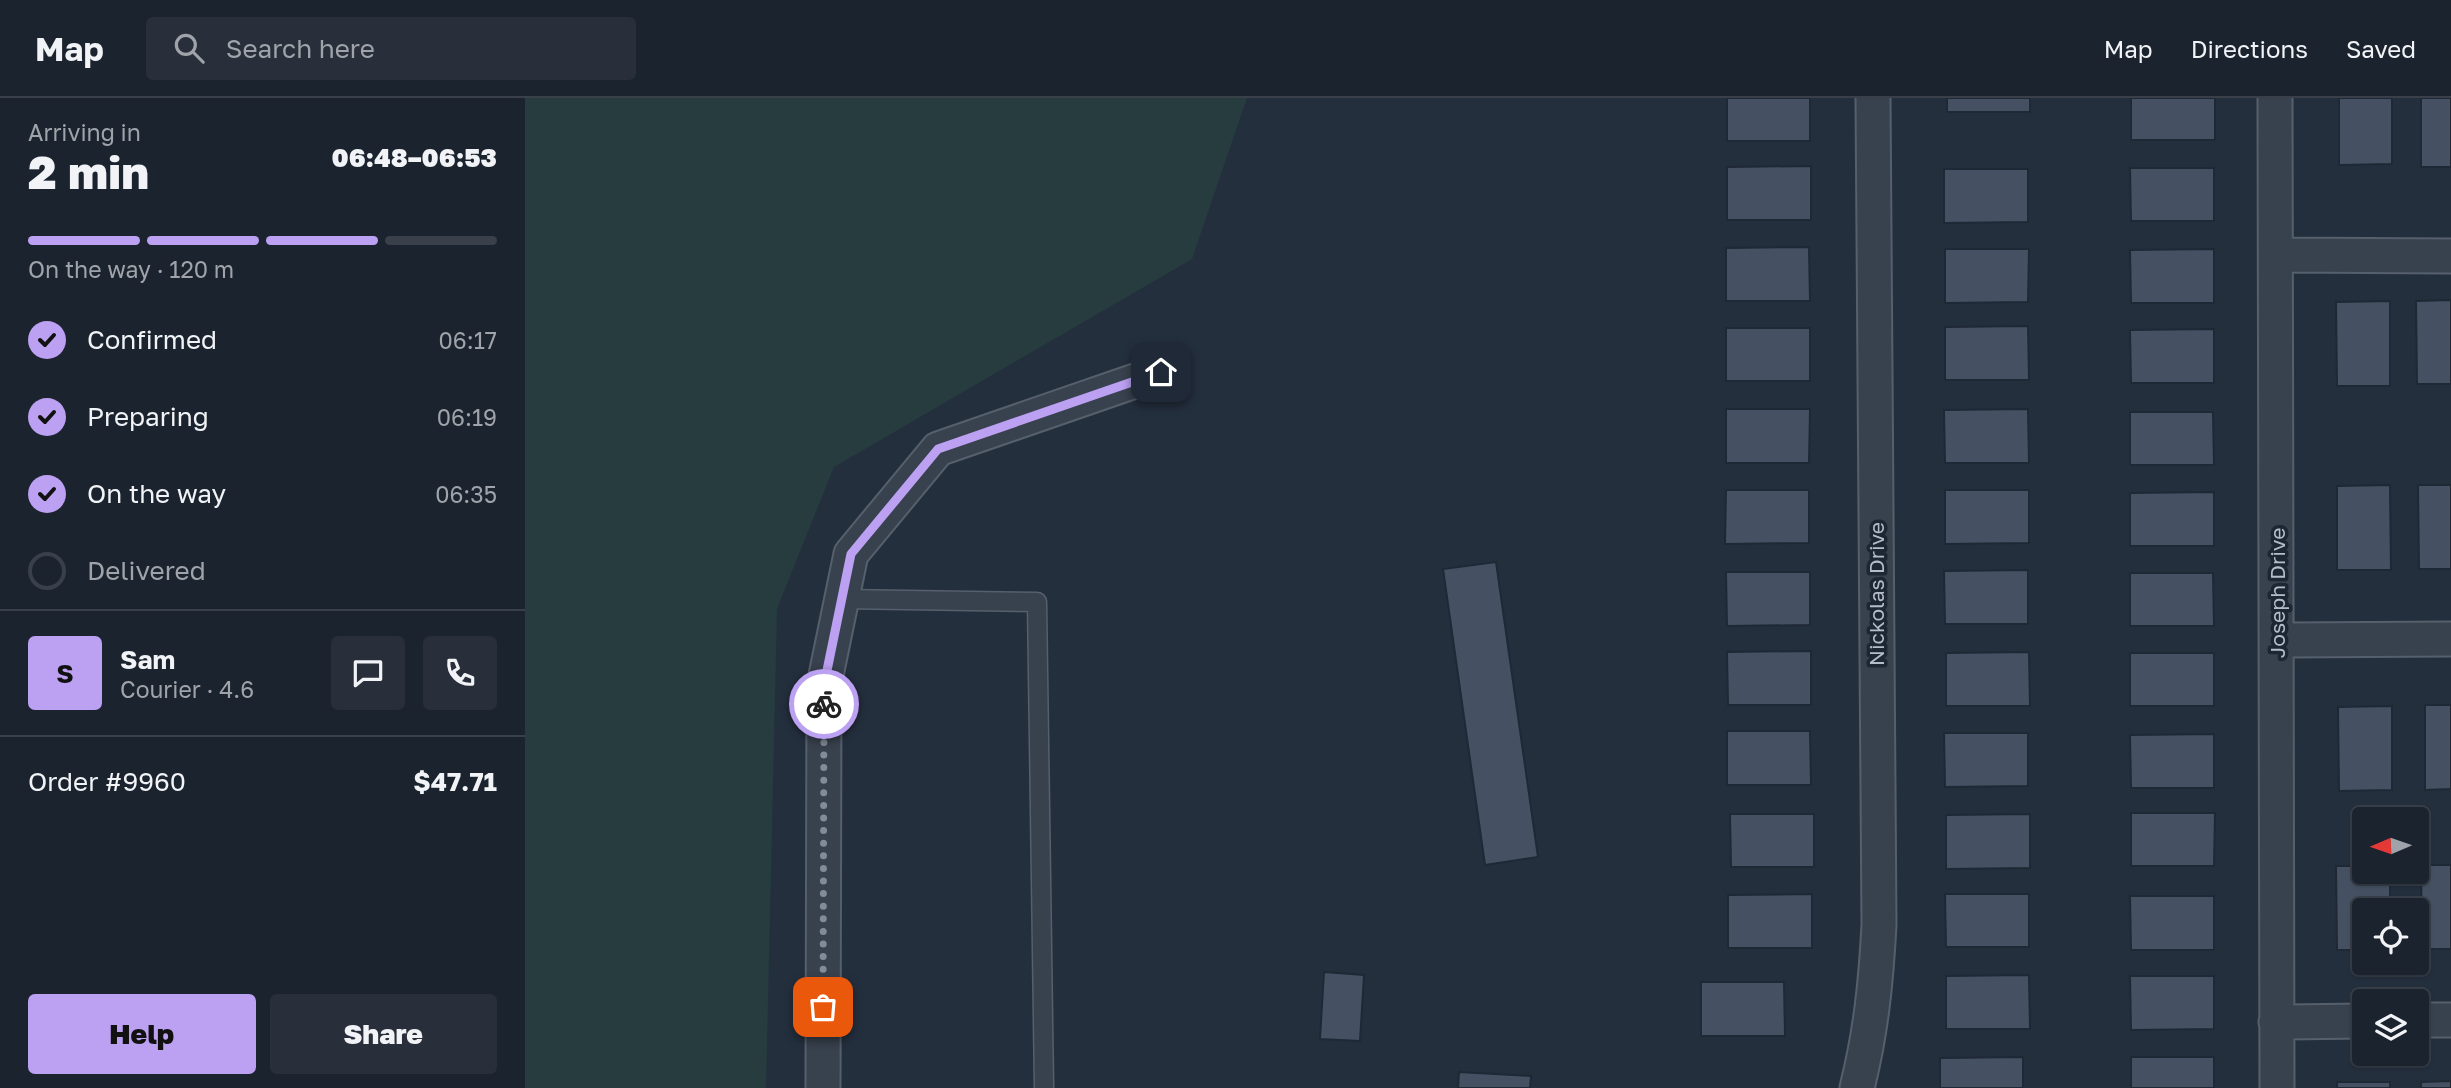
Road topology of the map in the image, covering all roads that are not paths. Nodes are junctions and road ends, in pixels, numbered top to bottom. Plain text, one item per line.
1 (1873, 98) edge
2 (2275, 98) edge
3 (2276, 255) junction
4 (2451, 256) edge
5 (1161, 372) dead end
6 (842, 599) junction
7 (2451, 639) edge
8 (2277, 640) junction
9 (2429, 1020) edge
10 (2451, 1020) edge
11 (2352, 1021) edge
12 (2276, 1022) junction
13 (823, 1088) edge
14 (1044, 1088) edge
15 (1857, 1088) edge
16 (2277, 1088) edge

1 - 15 street, Nickolas Drive
2 - 3 street, Joseph Drive
3 - 4 street
3 - 8 street, Joseph Drive
5 - 6 street
6 - 13 street
6 - 14 lane
7 - 8 street
8 - 12 street, Joseph Drive
9 - 10 street
11 - 12 street
12 - 16 street, Joseph Drive

